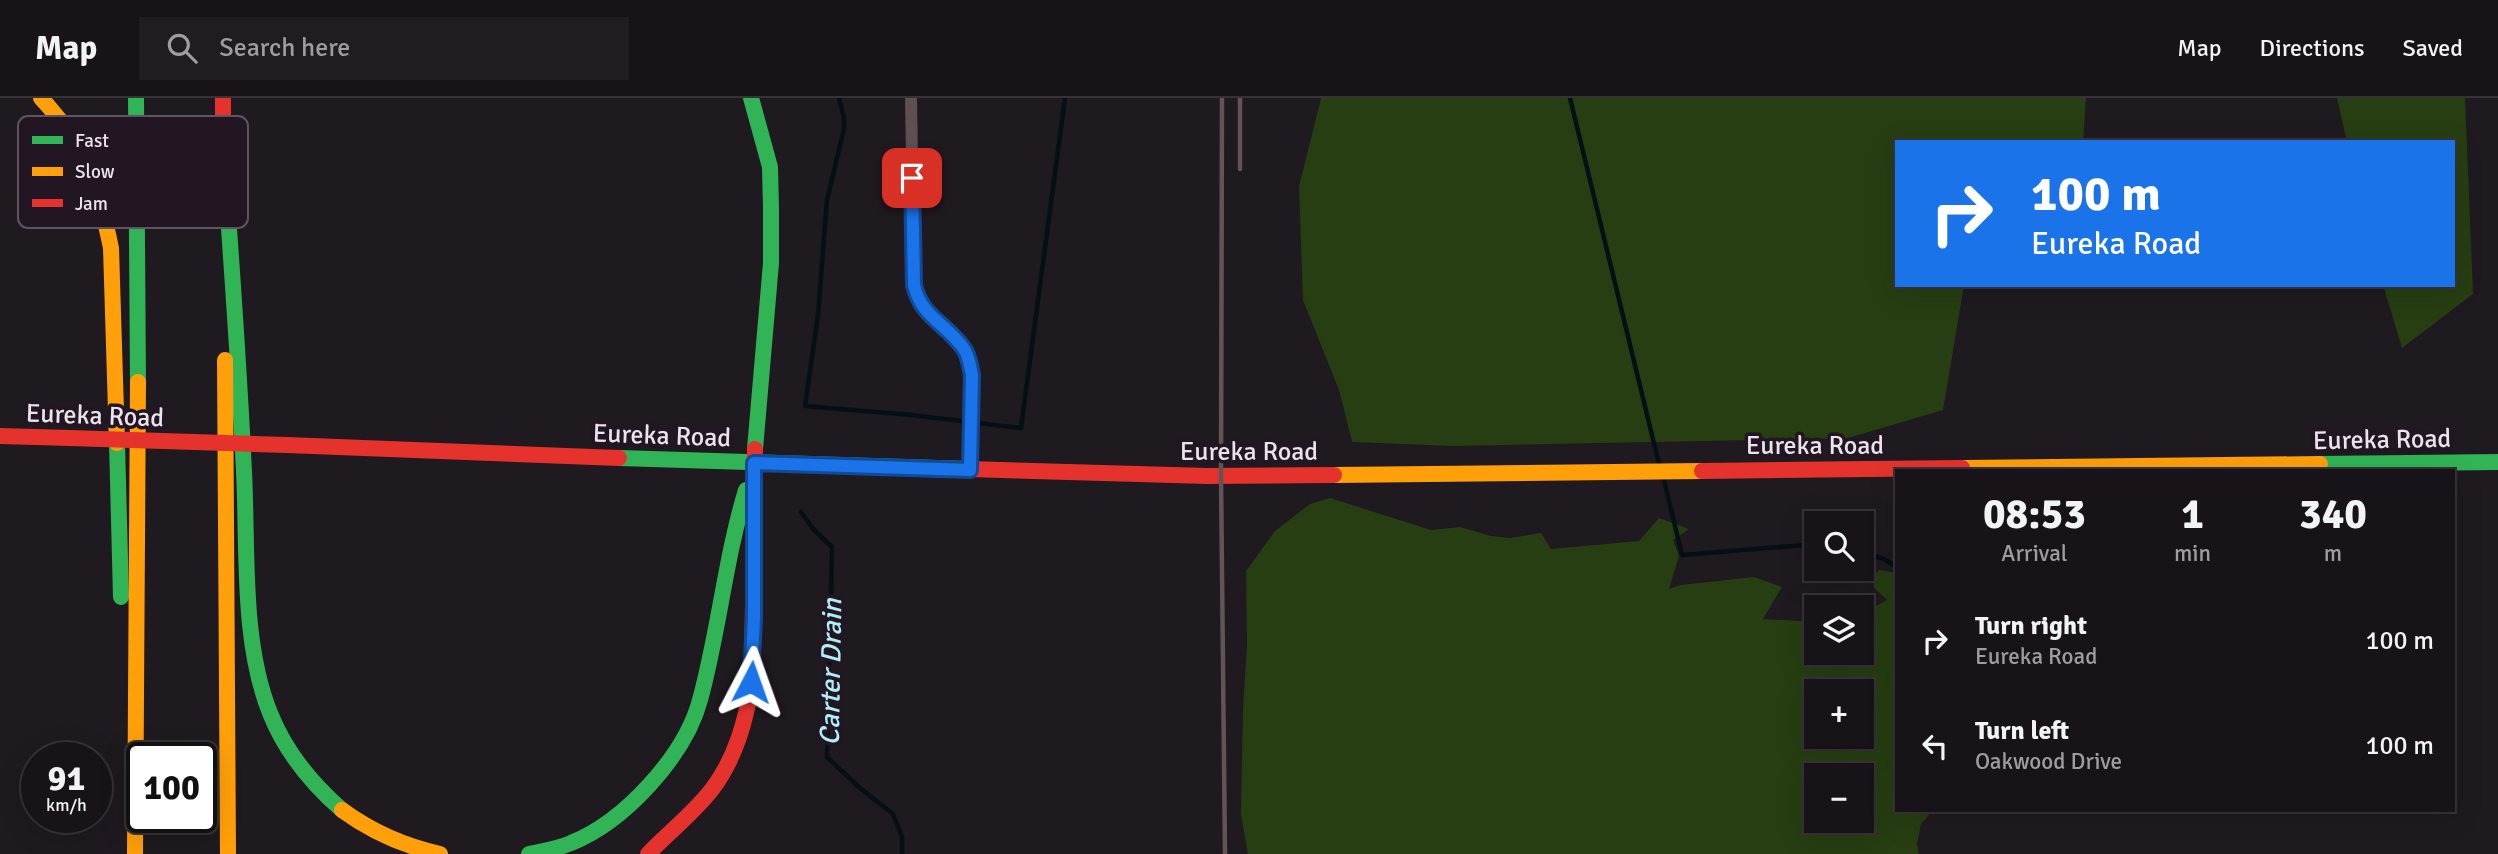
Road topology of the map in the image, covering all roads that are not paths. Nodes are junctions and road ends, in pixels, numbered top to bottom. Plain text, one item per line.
1 (41, 98) edge
2 (136, 98) edge
3 (223, 98) edge
4 (751, 98) edge
5 (911, 98) edge
6 (56, 116) edge
7 (136, 116) edge
8 (223, 116) edge
9 (107, 228) edge
10 (137, 228) edge
11 (224, 228) edge
12 (229, 228) edge
13 (0, 436) edge
14 (2498, 462) edge
15 (754, 463) junction
16 (1895, 469) edge
17 (1907, 469) edge
18 (970, 470) junction
19 (134, 736) junction
20 (135, 854) edge
21 (228, 854) edge
22 (440, 854) edge
23 (528, 854) edge
24 (648, 854) edge

1 - 6 main road
2 - 7 main road
3 - 8 main road
4 - 15 main road
5 - 18 street
9 - 19 main road
10 - 19 main road
11 - 21 main road
12 - 22 main road
13 - 15 main road, Eureka Road, bridge
14 - 17 main road, Eureka Road
15 - 18 main road, Eureka Road
15 - 23 main road
15 - 24 main road
16 - 18 main road, Eureka Road
19 - 20 main road

